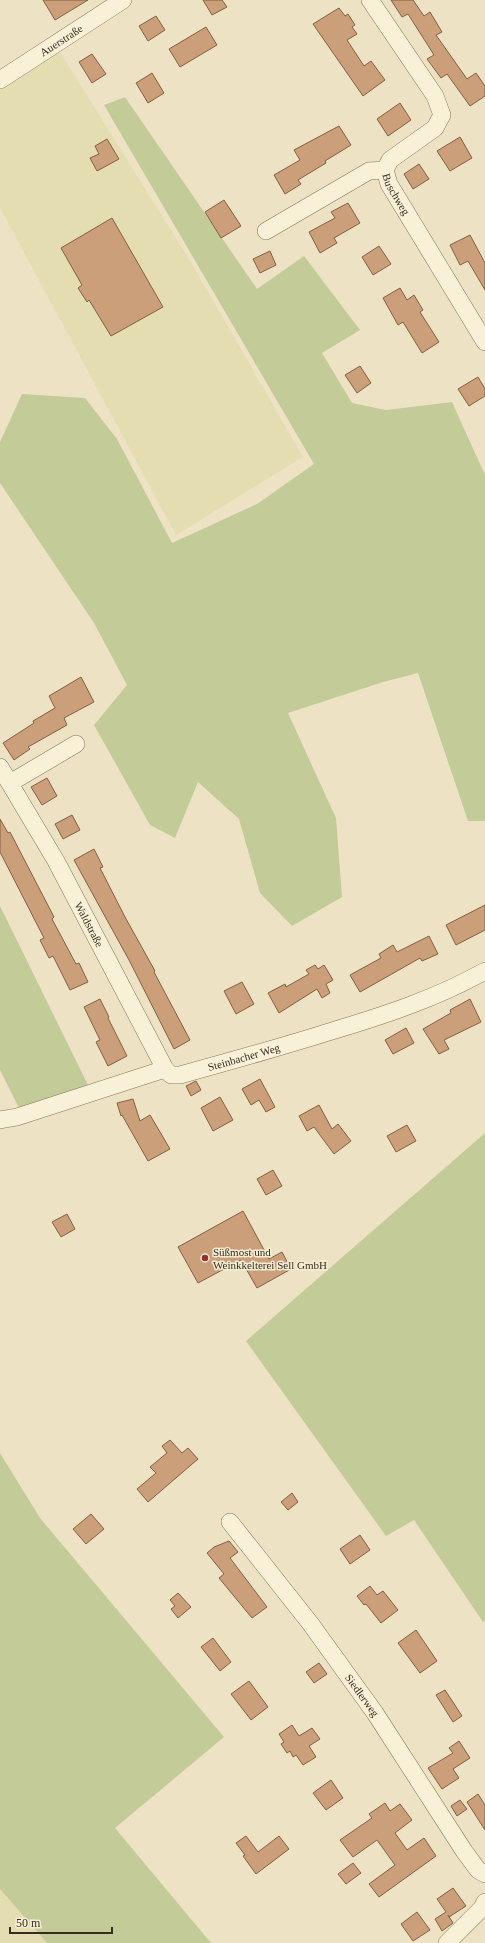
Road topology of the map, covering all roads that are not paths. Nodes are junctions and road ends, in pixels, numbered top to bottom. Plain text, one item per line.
1 (123, 0) edge
2 (370, 0) edge
3 (0, 80) edge
4 (385, 170) junction
5 (266, 231) dead end
6 (485, 342) edge
7 (76, 744) dead end
8 (0, 767) edge
9 (10, 783) junction
10 (485, 971) edge
11 (165, 1069) junction
12 (0, 1120) edge
13 (230, 1522) dead end
14 (485, 1874) edge
15 (485, 1902) edge
16 (448, 1943) edge

1 - 3 street, Auerstraße
2 - 4 street, Buschweg
4 - 5 street
4 - 6 street, Buschweg
7 - 9 street
8 - 9 street, Waldstraße
9 - 11 street, Waldstraße
10 - 11 street, Steinbacher Weg
11 - 12 street
13 - 14 street, Siedlerweg
15 - 16 street

